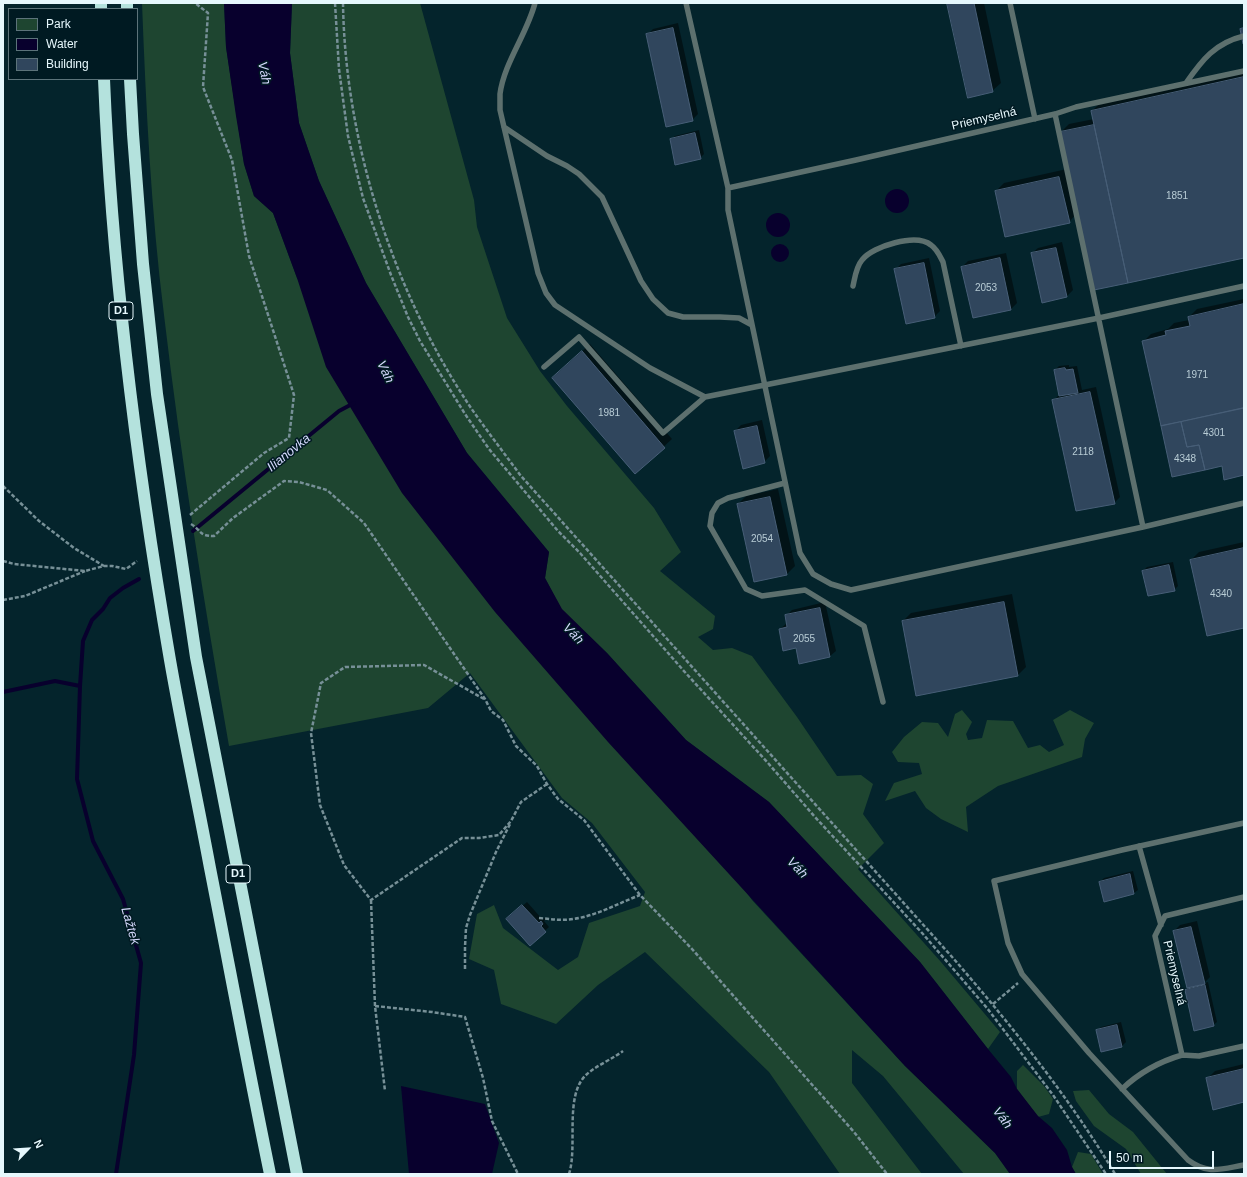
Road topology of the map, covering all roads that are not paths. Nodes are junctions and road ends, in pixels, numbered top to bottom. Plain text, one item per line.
1 (535, 3) edge
2 (686, 3) edge
3 (1010, 3) edge
4 (1244, 36) edge
5 (1244, 71) edge
6 (104, 80) edge
7 (130, 80) edge
8 (1186, 84) junction
9 (1055, 114) junction
10 (1035, 119) junction
11 (504, 127) junction
12 (728, 188) junction
13 (853, 286) dead end
14 (1244, 286) edge
15 (1099, 318) junction
16 (752, 324) junction
17 (961, 346) junction
18 (544, 367) dead end
19 (764, 386) junction
20 (705, 397) junction
21 (785, 483) junction
22 (1244, 503) edge
23 (1143, 527) junction
24 (883, 702) dead end
25 (1244, 823) edge
26 (1139, 846) junction
27 (1244, 898) edge
28 (1161, 925) junction
29 (1244, 1046) edge
30 (1182, 1055) junction
31 (1122, 1089) junction
32 (1244, 1165) edge
33 (270, 1174) edge
34 (297, 1174) edge

1 - 11 lane
2 - 12 lane
3 - 10 lane
4 - 8 lane
5 - 8 lane, Priemyselná
6 - 33 highway, D1
7 - 34 highway, D1
8 - 9 lane, Priemyselná
9 - 10 lane, Priemyselná
9 - 15 lane
10 - 12 lane, Priemyselná
11 - 16 lane
11 - 20 lane
12 - 16 lane
13 - 17 lane
14 - 15 lane
15 - 17 lane
15 - 23 lane
16 - 19 lane
17 - 19 lane
18 - 20 lane
19 - 20 lane
19 - 21 lane
21 - 23 lane
21 - 24 lane
22 - 23 lane
25 - 26 lane
26 - 28 lane
26 - 31 lane
27 - 28 lane, Priemyselná
28 - 30 lane, Priemyselná
29 - 30 lane
30 - 31 lane
31 - 32 lane

